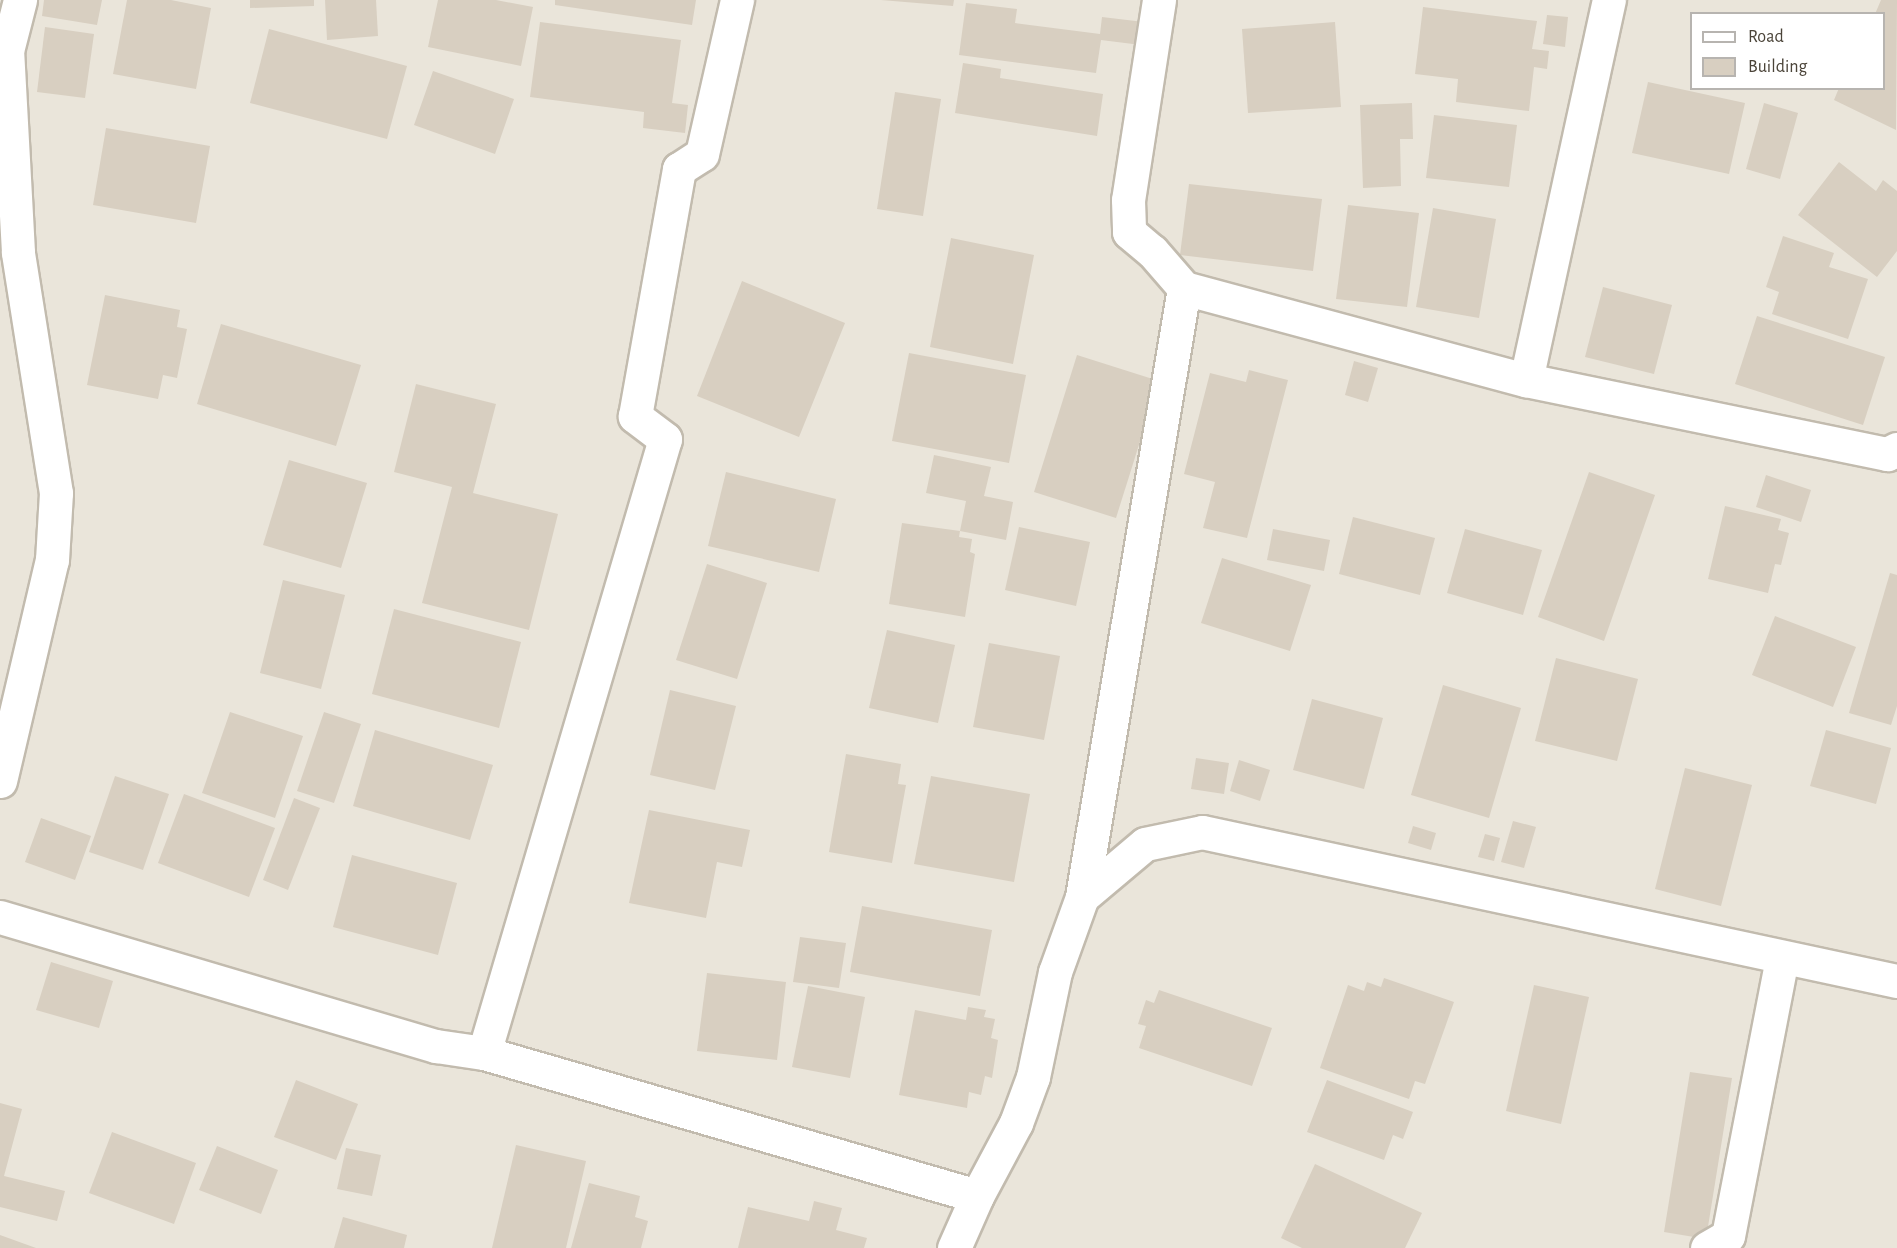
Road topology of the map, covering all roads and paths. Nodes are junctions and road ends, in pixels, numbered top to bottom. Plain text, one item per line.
1 (20, 0) edge
2 (737, 0) edge
3 (1159, 0) edge
4 (1609, 0) edge
5 (9, 250) edge
6 (1184, 288) junction
7 (1526, 380) junction
8 (1897, 449) edge
9 (0, 781) edge
10 (1082, 897) junction
11 (0, 916) edge
12 (1782, 957) junction
13 (1897, 981) edge
14 (484, 1053) junction
15 (977, 1196) junction
16 (954, 1248) edge
17 (1707, 1248) edge

1 - 5 street
2 - 14 street
3 - 6 street
4 - 7 street
5 - 9 street
6 - 7 street
6 - 10 street
7 - 8 street
10 - 12 street
10 - 15 street
11 - 14 street
12 - 13 street
12 - 17 street
14 - 15 street
15 - 16 street

